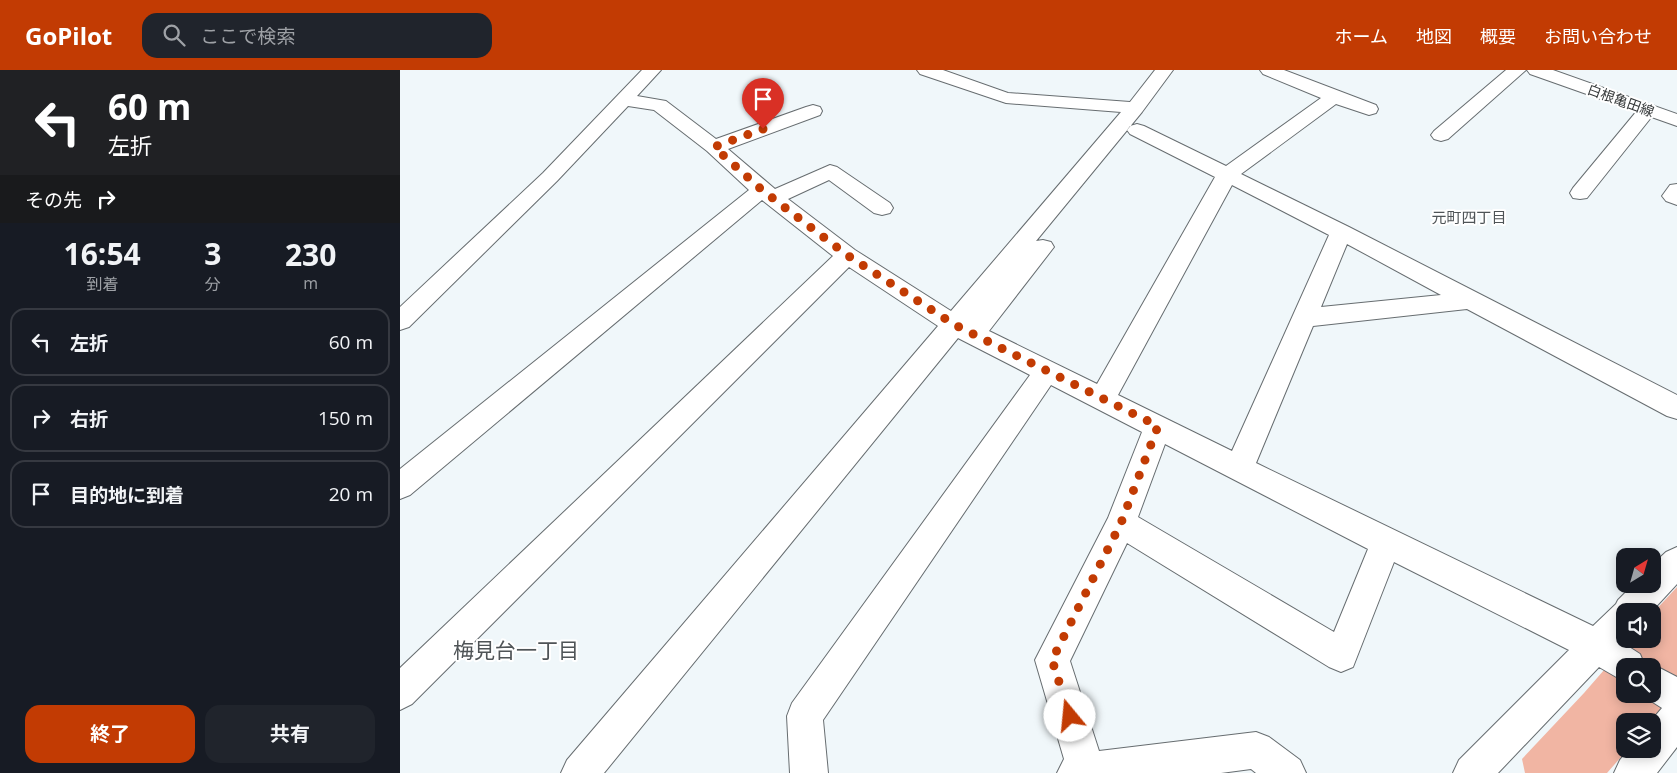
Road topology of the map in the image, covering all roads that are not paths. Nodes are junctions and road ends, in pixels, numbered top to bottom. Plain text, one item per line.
1 (648, 70) edge
2 (926, 70) edge
3 (1164, 70) edge
4 (1184, 70) edge
5 (1269, 70) edge
6 (1517, 70) edge
7 (1536, 70) edge
8 (1334, 97) junction
9 (622, 100) junction
10 (1135, 108) junction
11 (1369, 109) dead end
12 (1648, 110) junction
13 (813, 111) dead end
14 (1677, 120) edge
15 (1137, 130) junction
16 (1441, 135) dead end
17 (714, 147) junction
18 (1227, 175) junction
19 (1677, 190) edge
20 (1580, 193) dead end
21 (768, 194) junction
22 (1677, 198) edge
23 (882, 208) dead end
24 (1341, 232) junction
25 (847, 255) junction
26 (1470, 300) junction
27 (1304, 318) junction
28 (400, 321) edge
29 (964, 330) junction
30 (1046, 372) junction
31 (1102, 399) junction
32 (1677, 408) edge
33 (1158, 426) junction
34 (1239, 468) junction
35 (400, 486) edge
36 (1121, 523) junction
37 (1386, 543) junction
38 (1677, 562) edge
39 (1638, 603) edge
40 (1616, 626) edge
41 (1597, 646) junction
42 (1616, 658) edge
43 (1661, 687) edge
44 (400, 692) edge
45 (1677, 697) edge
46 (1677, 718) edge
47 (1661, 738) edge
48 (1645, 758) edge
49 (1081, 772) edge
50 (580, 773) edge
51 (809, 773) edge
52 (1287, 773) edge
53 (1472, 773) edge
54 (1633, 773) edge

1 - 9 street
2 - 10 street
3 - 10 street
4 - 15 street
5 - 8 street
6 - 16 street
7 - 12 street, 白根亀田線
8 - 11 street
8 - 18 street
9 - 17 street
9 - 28 street
10 - 29 street
12 - 14 street, 白根亀田線
12 - 20 street
13 - 17 street
15 - 18 street
15 - 29 street
17 - 21 street
18 - 24 street
18 - 31 street
19 - 22 street
21 - 23 street
21 - 25 street
21 - 35 street
24 - 26 street
24 - 27 street
25 - 29 street
25 - 44 street
26 - 27 street
26 - 32 street
27 - 34 street
29 - 30 street
29 - 50 street
30 - 31 street
30 - 51 street
31 - 33 street
33 - 34 street
33 - 36 street
34 - 37 street
36 - 37 street
36 - 49 street
37 - 41 street
38 - 39 street
40 - 41 street
41 - 42 street
41 - 53 street
43 - 45 street
46 - 47 street
48 - 54 street
49 - 52 street

